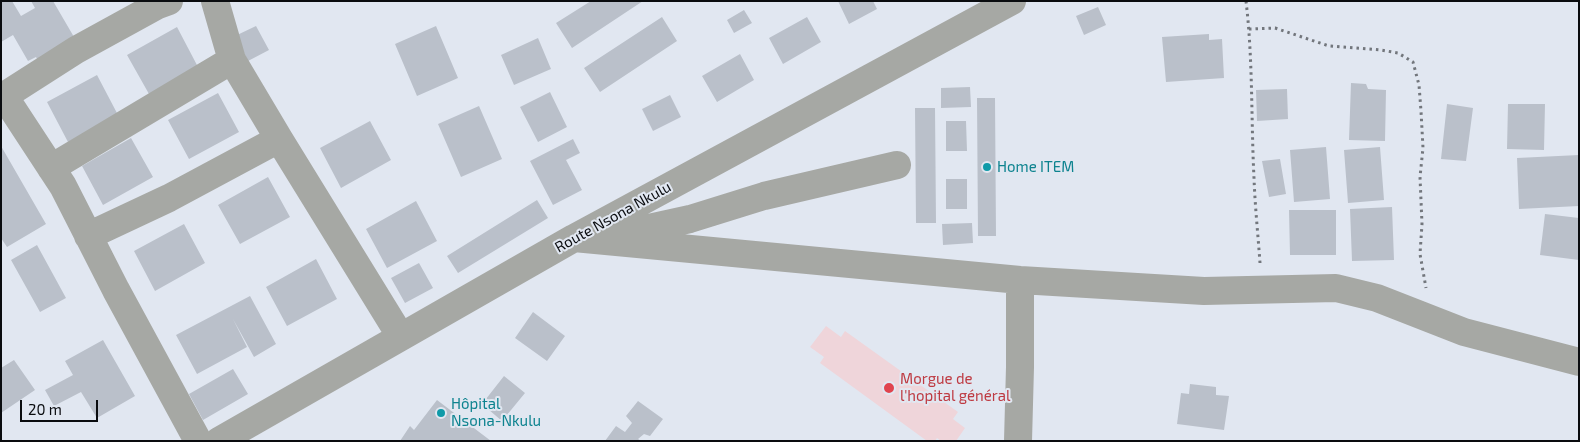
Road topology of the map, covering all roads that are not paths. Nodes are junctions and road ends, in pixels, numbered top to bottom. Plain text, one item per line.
1 (169, 1) edge
2 (215, 1) edge
3 (1012, 1) edge
4 (232, 60) junction
5 (2, 97) edge
6 (279, 139) junction
7 (897, 166) dead end
8 (51, 168) junction
9 (88, 236) junction
10 (574, 238) junction
11 (622, 243) junction
12 (1020, 280) junction
13 (400, 337) junction
14 (1579, 362) edge
15 (198, 441) edge
16 (219, 441) edge
17 (1018, 441) edge

1 - 5 street
2 - 4 street
3 - 10 street, Route Nsona Nkulu
4 - 6 street
4 - 8 street
5 - 8 street
6 - 9 street
6 - 13 street
7 - 11 street
8 - 9 street
9 - 15 street
10 - 11 street
10 - 13 street, Route Nsona Nkulu
11 - 12 street
12 - 14 street
12 - 17 street
13 - 16 street, Route Nsona Nkulu

